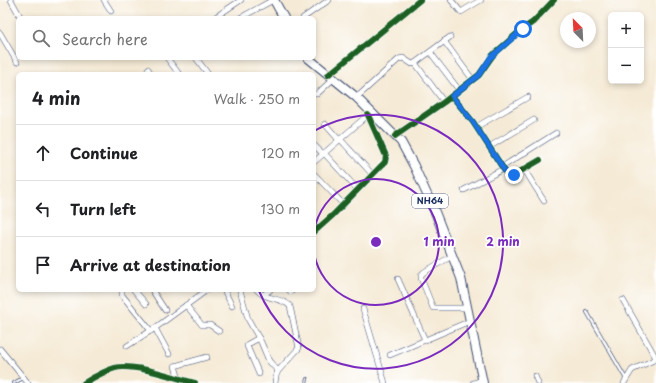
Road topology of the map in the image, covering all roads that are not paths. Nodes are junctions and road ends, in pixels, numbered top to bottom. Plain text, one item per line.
1 (11, 0) edge
2 (104, 0) edge
3 (241, 0) edge
4 (273, 0) edge
5 (329, 0) edge
6 (420, 0) edge
7 (451, 0) edge
8 (481, 0) edge
9 (554, 0) edge
10 (111, 11) dead end
11 (20, 16) edge
12 (221, 16) edge
13 (244, 16) edge
14 (283, 16) edge
15 (306, 16) edge
16 (0, 33) edge
17 (450, 36) dead end
18 (444, 41) junction
19 (430, 52) junction
20 (168, 60) edge
21 (198, 60) edge
22 (310, 60) edge
23 (17, 62) dead end
24 (415, 63) junction
25 (148, 69) dead end
26 (150, 72) edge
27 (178, 72) edge
28 (206, 72) edge
29 (331, 77) junction
30 (473, 80) junction
31 (459, 90) junction
32 (316, 94) edge
33 (452, 96) junction
34 (528, 97) dead end
35 (356, 98) junction
36 (444, 102) junction
37 (369, 114) junction
38 (534, 120) dead end
39 (325, 124) dead end
40 (476, 128) junction
41 (556, 133) dead end
42 (395, 136) junction
43 (340, 140) junction
44 (316, 147) edge
45 (489, 148) junction
46 (323, 154) junction
47 (316, 160) edge
48 (540, 160) dead end
49 (502, 168) junction
50 (524, 169) junction
51 (373, 175) junction
52 (316, 176) edge
53 (358, 190) junction
54 (464, 190) dead end
55 (544, 201) dead end
56 (344, 205) junction
57 (316, 230) edge
58 (452, 256) junction
59 (398, 279) dead end
60 (122, 292) edge
61 (136, 292) edge
62 (153, 292) edge
63 (204, 292) edge
64 (225, 292) edge
65 (241, 292) edge
66 (259, 292) edge
67 (267, 292) edge
68 (263, 295) junction
69 (623, 300) dead end
70 (146, 304) dead end
71 (186, 305) junction
72 (232, 306) dead end
73 (468, 308) junction
74 (165, 310) dead end
75 (363, 310) dead end
76 (587, 312) dead end
77 (470, 321) junction
78 (153, 329) junction
79 (219, 331) dead end
80 (259, 338) junction
81 (425, 340) junction
82 (127, 346) dead end
83 (0, 349) edge
84 (169, 354) dead end
85 (390, 355) dead end
86 (207, 357) dead end
87 (656, 358) edge
88 (278, 371) junction
89 (259, 374) dead end
90 (535, 376) dead end
91 (24, 378) junction
92 (178, 379) junction
93 (307, 379) dead end
94 (625, 381) edge
95 (188, 382) edge
96 (482, 382) edge
97 (14, 383) edge
98 (28, 383) edge
99 (84, 383) edge
100 (194, 383) edge
101 (275, 383) edge
102 (306, 383) edge
103 (385, 383) edge
104 (473, 383) edge
105 (538, 383) edge

1 - 11 street
2 - 10 street
3 - 12 street
4 - 13 street
4 - 14 highway
5 - 15 street
6 - 29 street
7 - 8 street
9 - 30 street
16 - 23 street
17 - 18 street
18 - 19 street
18 - 30 street
19 - 24 street
19 - 31 street
20 - 27 street
21 - 28 street
22 - 29 highway, NH64
24 - 35 street
24 - 36 street
25 - 26 street
29 - 32 street
29 - 35 highway, NH64
30 - 31 street
31 - 33 street
33 - 36 street
33 - 40 street
34 - 40 street
35 - 37 highway, NH64
36 - 42 street
37 - 42 highway, NH64
37 - 43 street
37 - 51 street
38 - 45 street
39 - 43 street
40 - 45 street
41 - 49 street
42 - 58 highway, NH64
43 - 46 street
43 - 51 street
44 - 46 street
45 - 49 street
46 - 47 street
46 - 53 street
48 - 50 street
49 - 50 street
49 - 54 street
50 - 55 street
51 - 53 street
52 - 56 street
53 - 56 street
56 - 57 street
58 - 73 highway, NH64
58 - 73 street
59 - 81 street
60 - 78 street
61 - 70 street
62 - 74 street
63 - 71 street
64 - 72 street
65 - 80 street
66 - 68 street
67 - 68 street
68 - 88 street
69 - 87 street
71 - 78 street
71 - 79 street
73 - 77 highway, NH64
75 - 103 street
76 - 94 lane
77 - 81 street
77 - 96 highway, NH64
78 - 82 street
78 - 84 street
80 - 88 street
80 - 89 street
81 - 85 street
83 - 91 street
86 - 92 street
87 - 94 street
88 - 101 street
90 - 105 street
91 - 97 lane
91 - 98 street
92 - 95 street
92 - 99 street
93 - 102 lane
95 - 100 street
96 - 104 street

